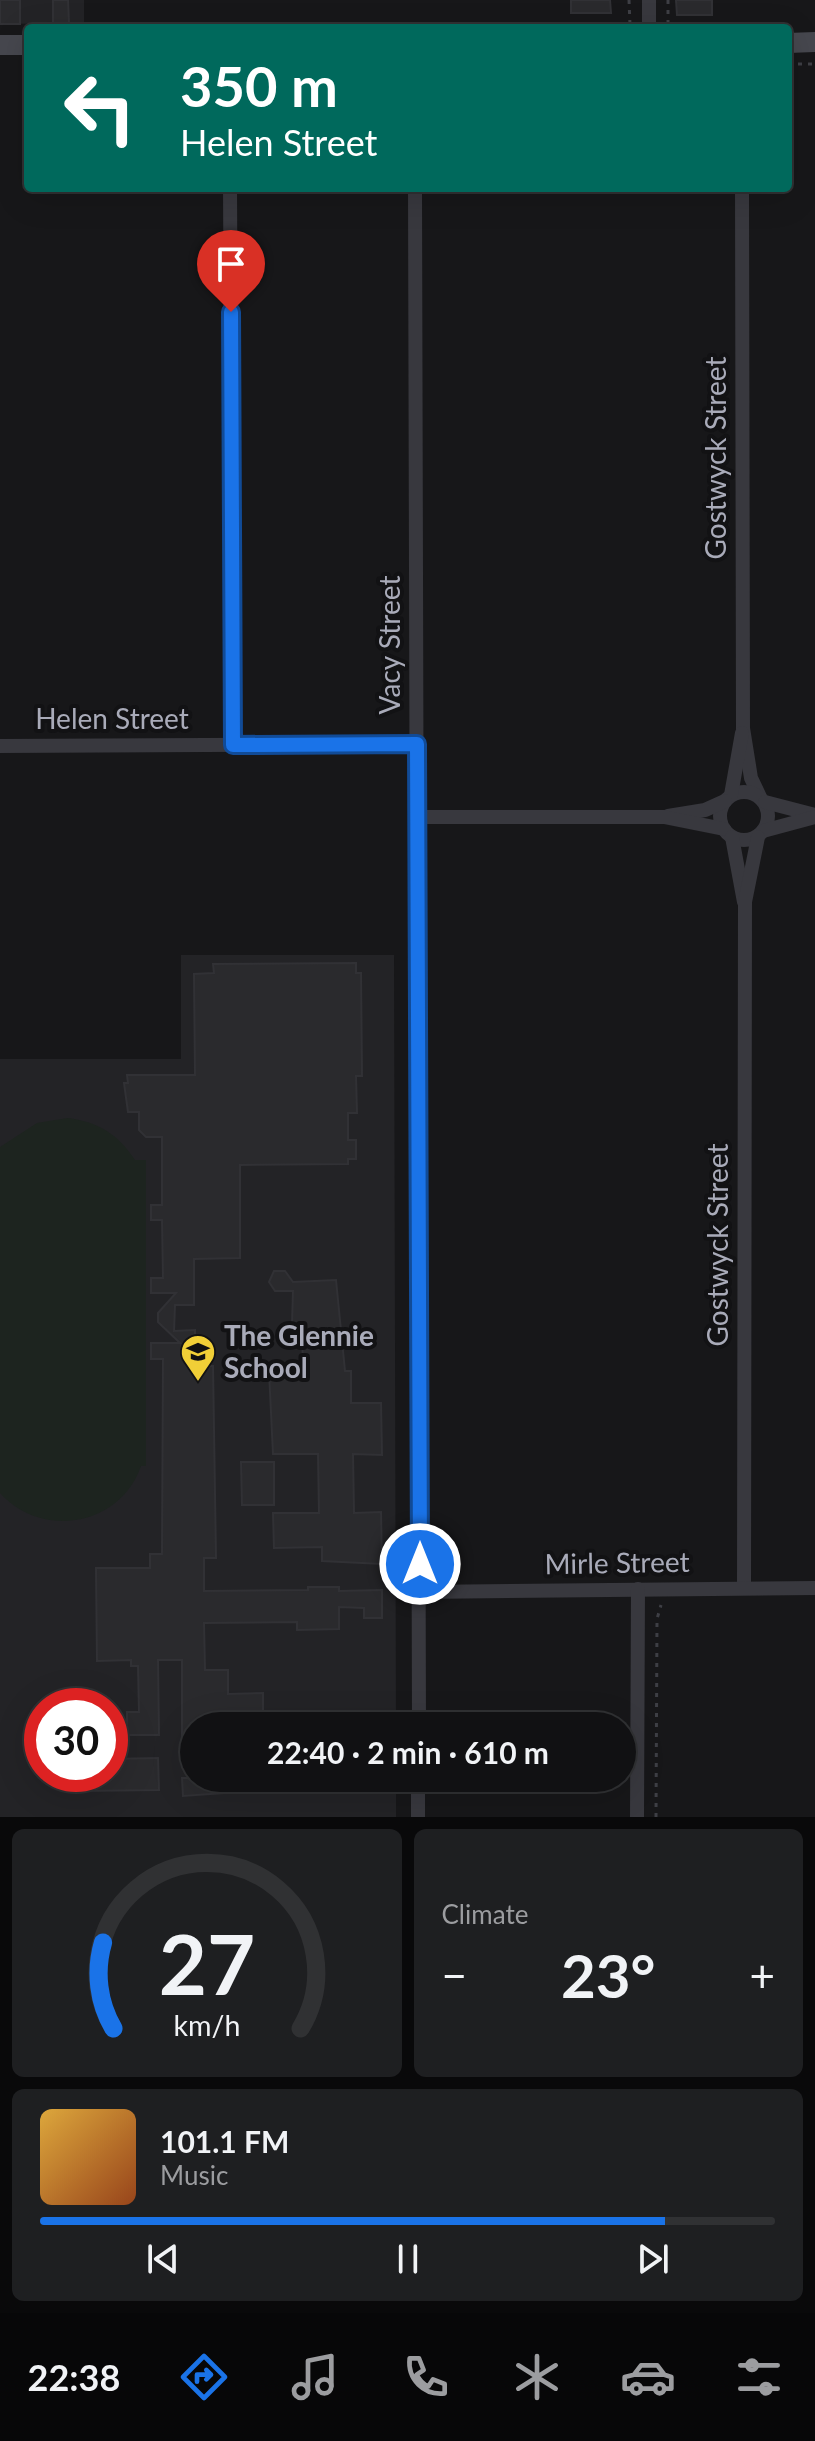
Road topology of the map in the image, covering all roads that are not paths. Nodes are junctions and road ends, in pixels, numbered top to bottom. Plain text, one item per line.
1 (649, 0) edge
2 (649, 24) edge
3 (792, 43) edge
4 (814, 43) edge
5 (0, 45) edge
6 (24, 45) edge
7 (230, 192) edge
8 (415, 192) edge
9 (742, 192) edge
10 (743, 728) junction
11 (417, 744) junction
12 (233, 745) junction
13 (0, 746) edge
14 (728, 798) junction
15 (762, 800) junction
16 (815, 816) edge
17 (418, 817) junction
18 (664, 817) junction
19 (728, 833) junction
20 (760, 834) junction
21 (745, 902) junction
22 (744, 1588) junction
23 (815, 1588) edge
24 (638, 1589) junction
25 (420, 1592) junction
26 (419, 1712) edge
27 (418, 1792) edge
28 (418, 1817) edge
29 (637, 1817) edge

1 - 2 street
3 - 4 main road
5 - 6 main road
7 - 12 street
8 - 11 street, Vacy Street
9 - 10 street, Gostwyck Street
10 - 14 street, Gostwyck Street
10 - 15 street, Gostwyck Street
11 - 12 street, Helen Street
11 - 17 street, Vacy Street
12 - 13 street, Helen Street
14 - 15 street
14 - 18 street
14 - 19 street
15 - 16 street
15 - 20 street
16 - 20 street
17 - 18 street
17 - 25 street, Vacy Street
18 - 19 street
19 - 20 street
19 - 21 street, Gostwyck Street
20 - 21 street, Gostwyck Street
21 - 22 street, Gostwyck Street
22 - 23 street, Mirle Street
22 - 24 street, Mirle Street
24 - 25 street, Mirle Street
24 - 29 street
25 - 26 street, Vacy Street
27 - 28 street

